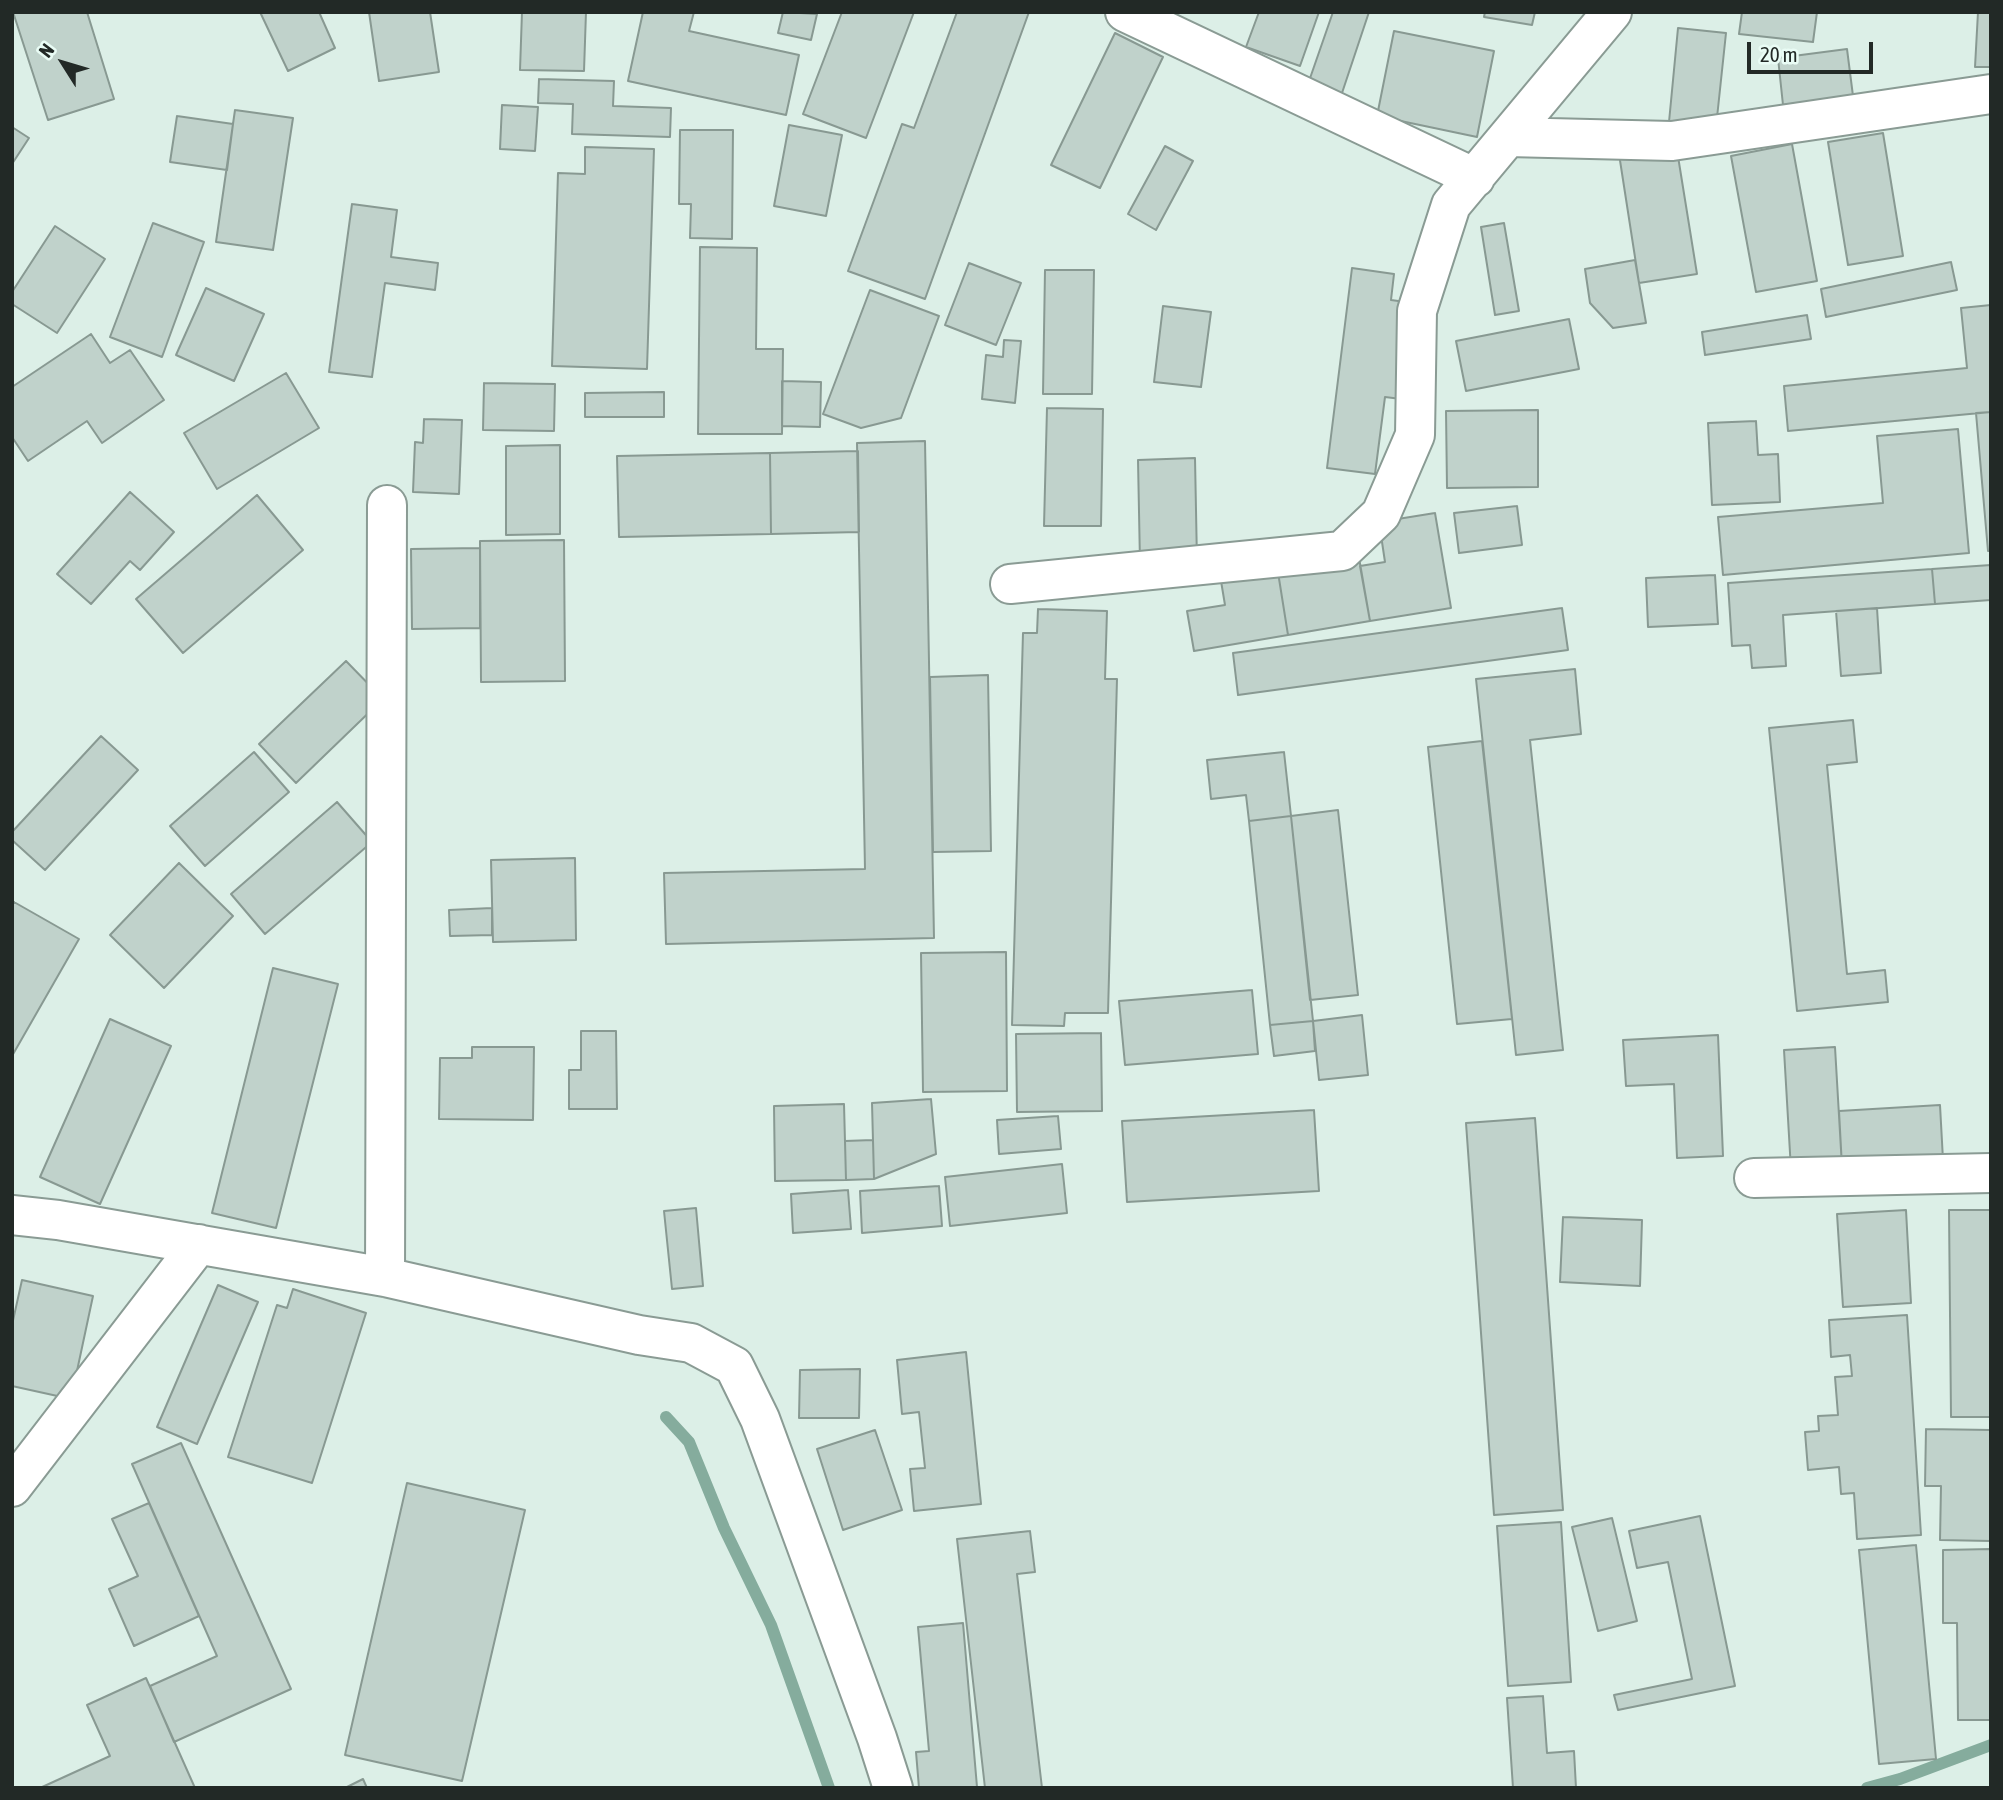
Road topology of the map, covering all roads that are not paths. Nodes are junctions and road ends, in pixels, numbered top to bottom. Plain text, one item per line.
1 (1125, 12) edge
2 (1612, 12) edge
3 (1991, 94) edge
4 (1508, 137) junction
5 (1475, 178) junction
6 (387, 505) dead end
7 (1010, 584) dead end
8 (1991, 1173) edge
9 (1754, 1178) dead end
10 (12, 1214) edge
11 (198, 1244) junction
12 (385, 1277) junction
13 (12, 1487) edge
14 (893, 1788) edge

1 - 5 street
2 - 4 street
3 - 4 street
4 - 5 street
5 - 7 street
6 - 12 street
8 - 9 street
10 - 11 street
11 - 12 street
11 - 13 street
12 - 14 street

